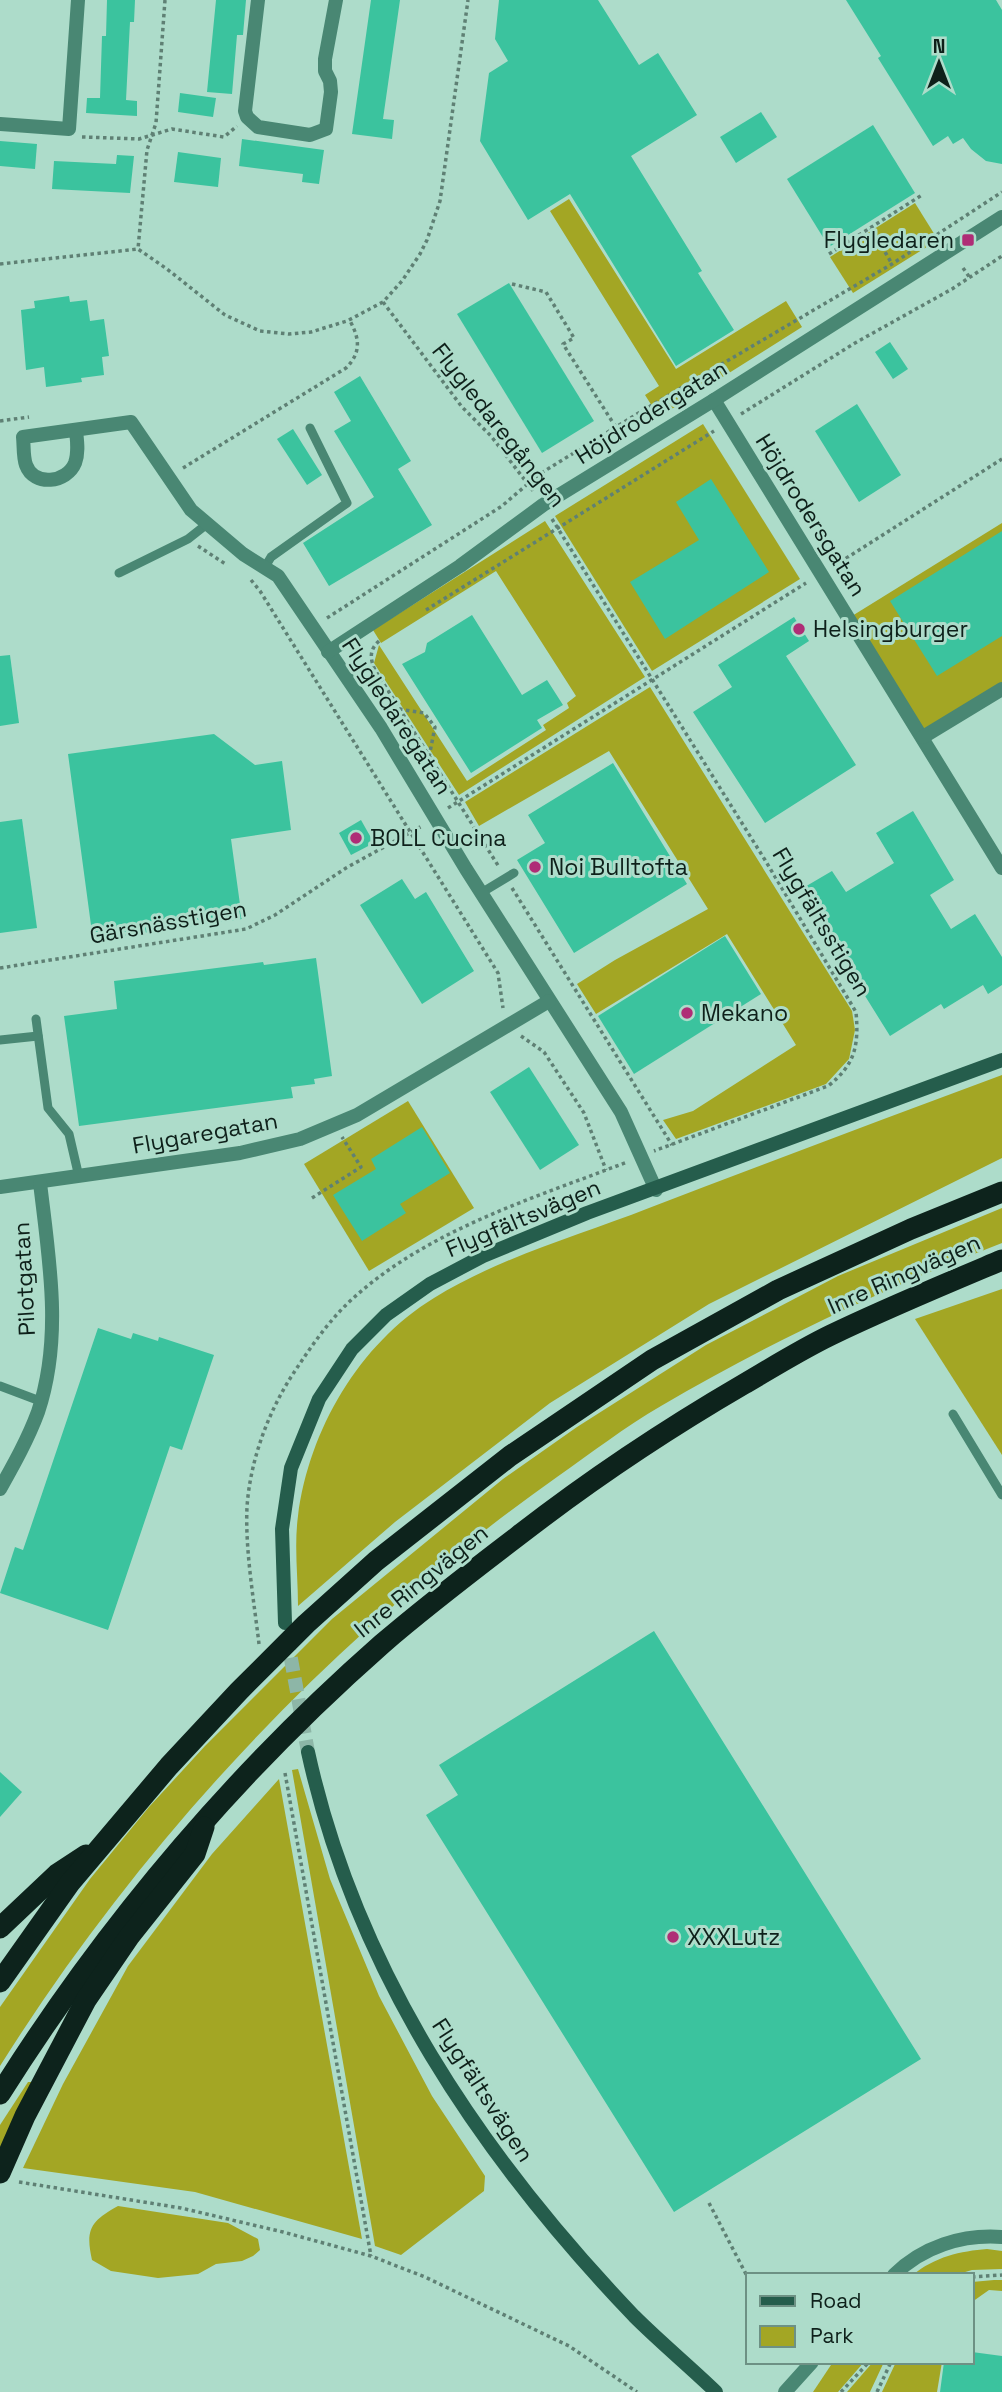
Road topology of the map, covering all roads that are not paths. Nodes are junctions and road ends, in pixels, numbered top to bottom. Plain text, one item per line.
1 (78, 0) edge
2 (258, 0) edge
3 (336, 0) edge
4 (0, 124) edge
5 (1002, 217) edge
6 (714, 400) junction
7 (310, 428) dead end
8 (76, 429) junction
9 (207, 524) junction
10 (265, 567) junction
11 (119, 573) dead end
12 (328, 652) junction
13 (1002, 689) edge
14 (923, 737) junction
15 (1002, 868) edge
16 (510, 876) road end
17 (481, 892) junction
18 (549, 1001) junction
19 (36, 1019) dead end
20 (38, 1036) junction
21 (0, 1040) edge
22 (1002, 1060) edge
23 (79, 1177) junction
24 (40, 1183) junction
25 (0, 1188) edge
26 (656, 1190) junction
27 (1002, 1192) edge
28 (1002, 1260) edge
29 (0, 1386) edge
30 (40, 1401) junction
31 (953, 1414) dead end
32 (0, 1489) edge
33 (1002, 1495) edge
34 (285, 1623) tunnel mouth
35 (308, 1752) tunnel mouth
36 (208, 1815) junction
37 (106, 1843) junction
38 (0, 1928) edge
39 (0, 1982) edge
40 (0, 2094) edge
41 (0, 2172) edge
42 (1002, 2237) edge
43 (896, 2273) edge
44 (810, 2364) edge
45 (716, 2392) edge
46 (785, 2392) edge

1 - 4 street
2 - 3 street
5 - 6 street, Höjdrodergatan
6 - 12 street, Höjdrodergatan
6 - 14 street, Höjdrodersgatan
7 - 10 lane
8 - 8 street, Flygledaregatan
8 - 9 street, Flygledaregatan
9 - 10 street, Flygledaregatan
9 - 11 lane
10 - 12 street, Flygledaregatan
12 - 17 street, Flygledaregatan
13 - 14 street
14 - 15 street, Höjdrodersgatan
16 - 17 lane
17 - 18 street, Flygledaregatan
18 - 23 street, Flygaregatan
18 - 26 street, Flygledaregatan
19 - 20 lane
20 - 21 lane
20 - 23 lane
22 - 26 street, Flygfältsvägen
23 - 24 street, Flygaregatan
24 - 25 street, Flygaregatan
24 - 30 street, Pilotgatan
26 - 34 street, Flygfältsvägen
27 - 37 highway, Inre Ringvägen
28 - 36 highway, Inre Ringvägen
29 - 30 lane
30 - 32 street, Pilotgatan
31 - 33 lane
35 - 45 street, Flygfältsvägen
36 - 40 highway, Inre Ringvägen
36 - 41 highway
37 - 38 highway
37 - 39 highway, Inre Ringvägen
42 - 43 street
44 - 46 street

